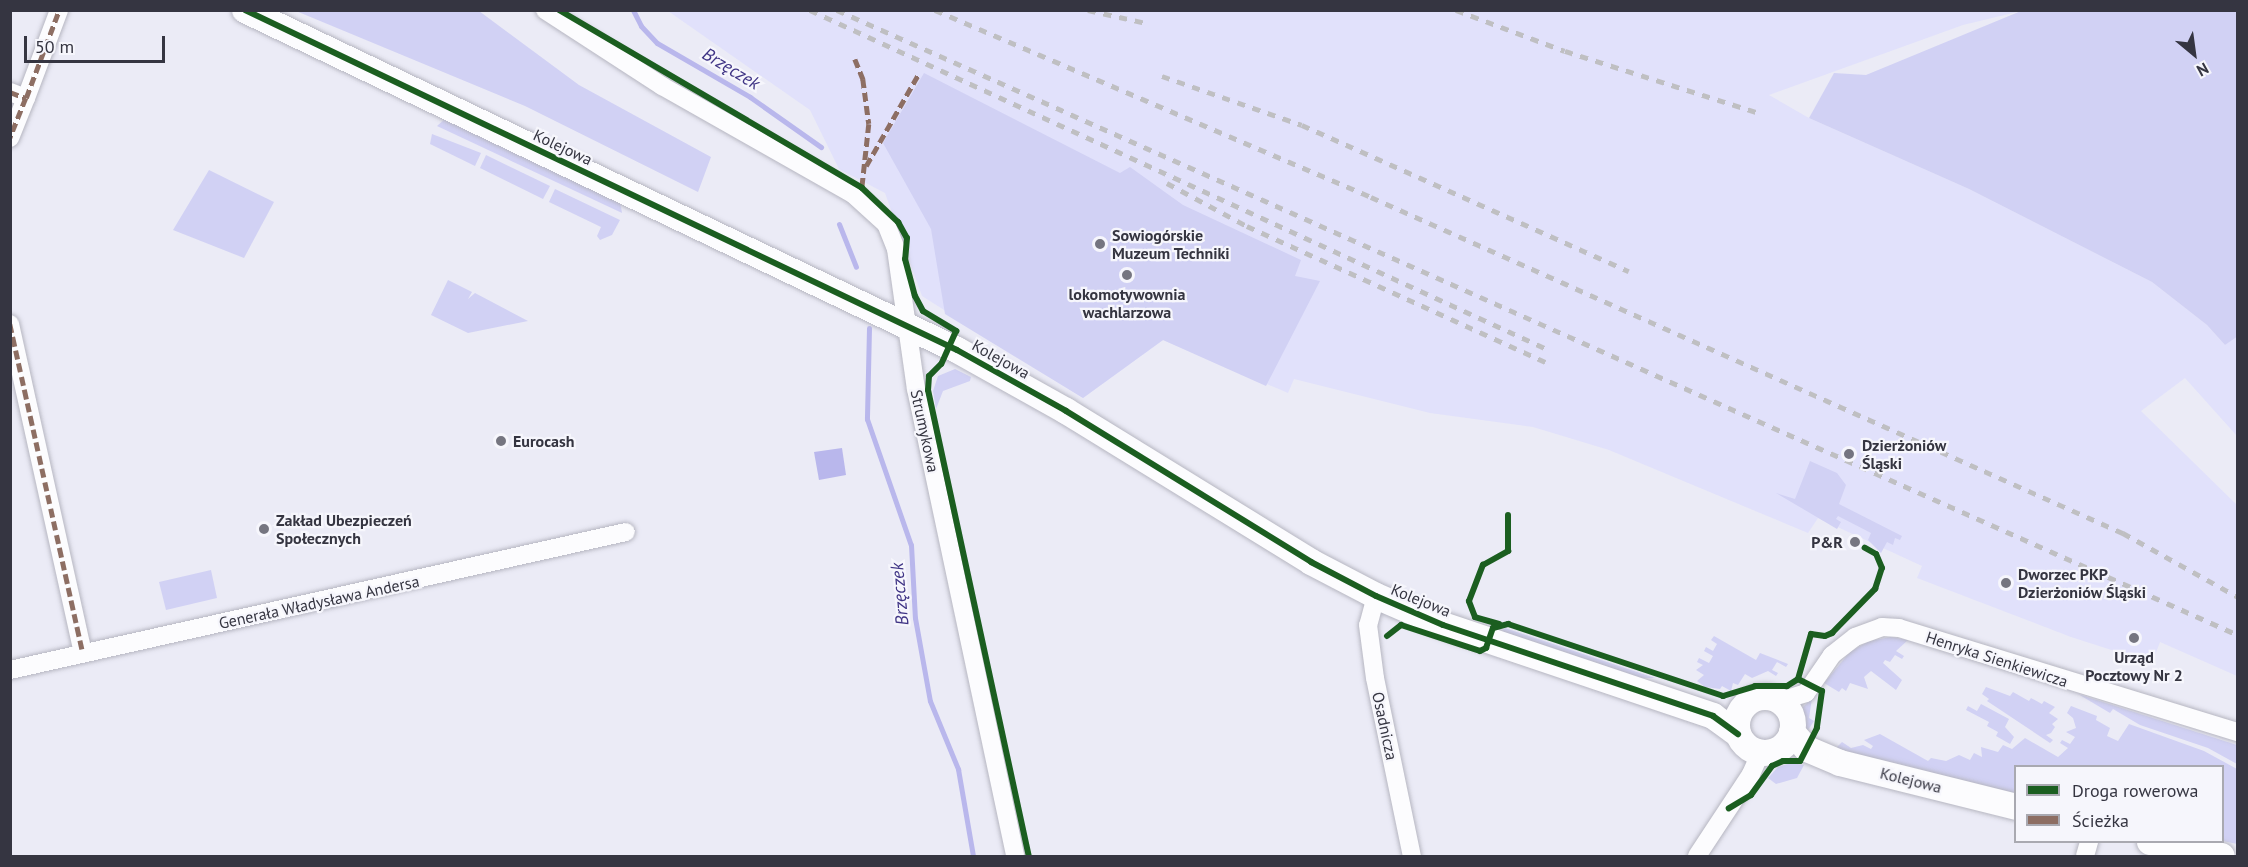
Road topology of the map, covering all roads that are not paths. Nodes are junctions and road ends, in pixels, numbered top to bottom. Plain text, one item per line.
1 (59, 10) edge
2 (244, 10) edge
3 (545, 10) edge
4 (18, 95) edge
5 (10, 138) edge
6 (10, 324) edge
7 (905, 324) junction
8 (626, 532) dead end
9 (1376, 596) junction
10 (83, 653) junction
11 (10, 670) edge
12 (1780, 701) junction
13 (1730, 722) junction
14 (2238, 732) edge
15 (1786, 745) junction
16 (2014, 806) edge
17 (2155, 843) edge
18 (1015, 856) edge
19 (1412, 856) edge
20 (1697, 856) edge
21 (2222, 856) edge

1 - 4 street
2 - 7 street, Kolejowa
3 - 7 street, Strumykowa
4 - 5 street
6 - 10 street
7 - 9 street, Kolejowa
7 - 18 street, Strumykowa
8 - 10 street, Generała Władysława Andersa
9 - 13 street, Kolejowa
9 - 19 street, Osadnicza
10 - 11 street, Generała Władysława Andersa
12 - 13 street
12 - 14 street, Henryka Sienkiewicza
12 - 15 street
13 - 15 street
15 - 16 street, Kolejowa
15 - 20 street
17 - 21 street

